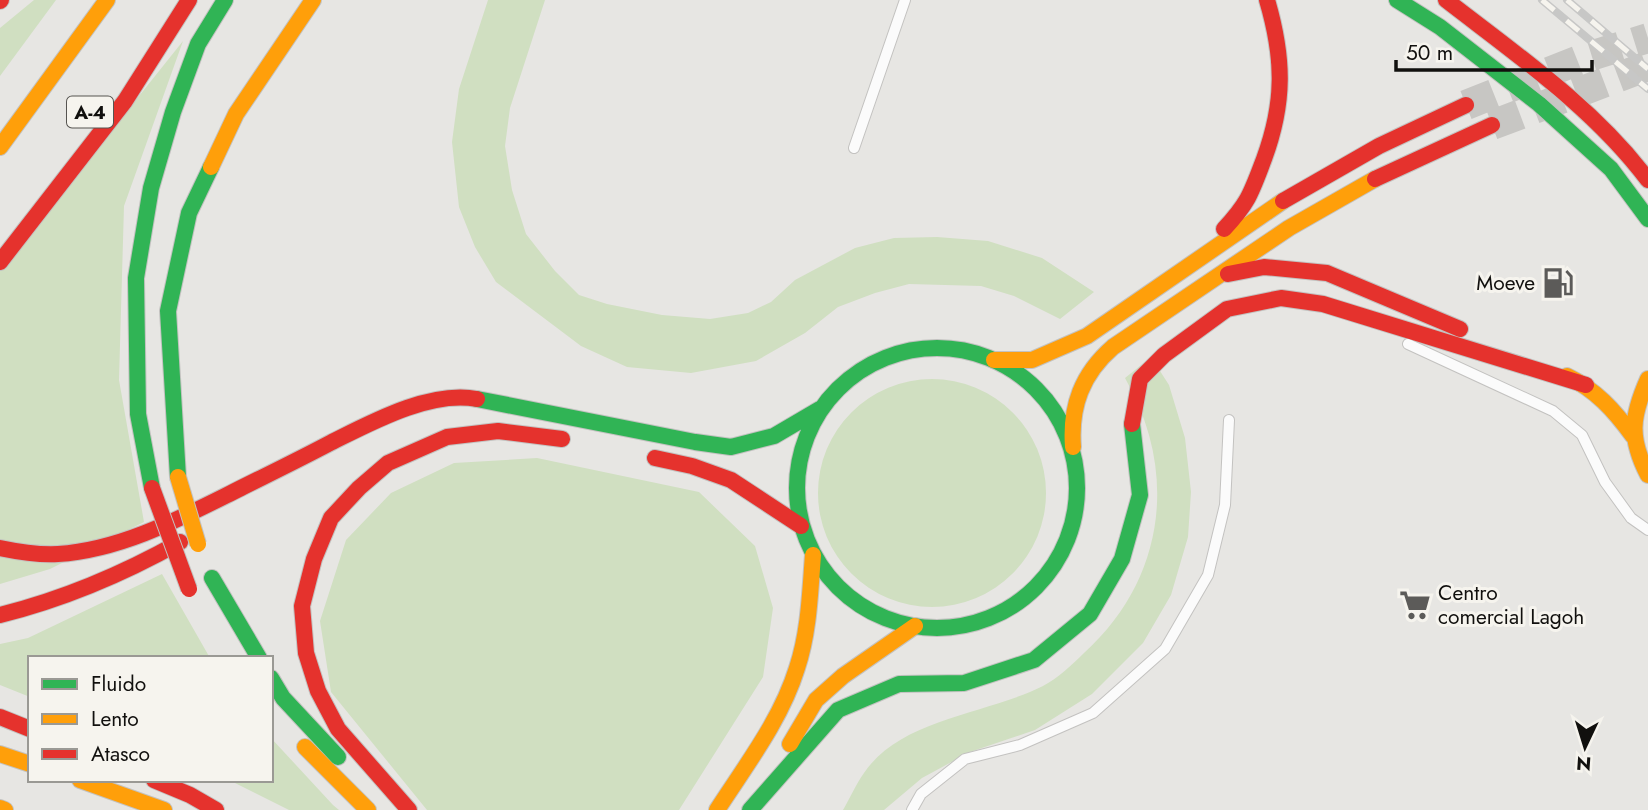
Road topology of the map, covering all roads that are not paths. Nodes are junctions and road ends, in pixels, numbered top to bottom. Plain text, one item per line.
1 (90, 0) edge
2 (107, 0) edge
3 (180, 0) edge
4 (188, 0) edge
5 (225, 0) edge
6 (313, 0) edge
7 (905, 0) edge
8 (1267, 0) edge
9 (1397, 0) edge
10 (1447, 0) edge
11 (129, 64) dead end
12 (1465, 105) tunnel mouth
13 (0, 122) edge
14 (1492, 125) tunnel mouth
15 (0, 147) edge
16 (854, 148) dead end
17 (1648, 180) edge
18 (1648, 219) edge
19 (1198, 259) junction
20 (0, 262) edge
21 (1218, 276) junction
22 (1322, 304) junction
23 (994, 360) junction
24 (1648, 379) edge
25 (1586, 384) junction
26 (519, 407) junction
27 (820, 409) junction
28 (1229, 420) dead end
29 (1633, 436) junction
30 (583, 443) dead end
31 (643, 455) dead end
32 (1075, 461) junction
33 (1648, 475) edge
34 (253, 500) dead end
35 (801, 526) junction
36 (205, 528) dead end
37 (1648, 530) edge
38 (0, 548) edge
39 (813, 555) junction
40 (192, 595) dead end
41 (0, 615) edge
42 (915, 626) junction
43 (258, 656) edge
44 (273, 681) edge
45 (0, 717) edge
46 (28, 729) edge
47 (298, 739) dead end
48 (0, 754) edge
49 (28, 763) edge
50 (86, 782) edge
51 (159, 782) edge
52 (0, 808) edge
53 (5, 810) edge
54 (164, 810) edge
55 (216, 810) edge
56 (368, 810) edge
57 (397, 810) edge
58 (409, 810) edge
59 (717, 810) edge
60 (750, 810) edge
61 (912, 810) edge

1 - 13 main road
2 - 15 main road
3 - 11 main road
4 - 20 main road
5 - 40 main road, bridge
6 - 43 main road, bridge
7 - 16 lane
8 - 19 main road
9 - 18 main road
10 - 17 main road
12 - 19 main road
14 - 21 main road
19 - 23 main road
21 - 25 main road
21 - 32 main road
22 - 25 main road
22 - 37 lane
22 - 60 main road
23 - 27 main road
23 - 32 main road
24 - 29 main road
25 - 29 main road
26 - 27 main road
26 - 34 main road
26 - 38 main road
27 - 35 main road
28 - 61 lane
29 - 33 main road
30 - 58 main road
31 - 35 main road
32 - 42 main road
35 - 39 main road
36 - 41 main road
39 - 42 main road
39 - 59 main road
42 - 60 main road
44 - 57 main road
45 - 46 main road
47 - 56 main road
48 - 49 main road
50 - 54 main road
51 - 55 main road
52 - 53 main road

